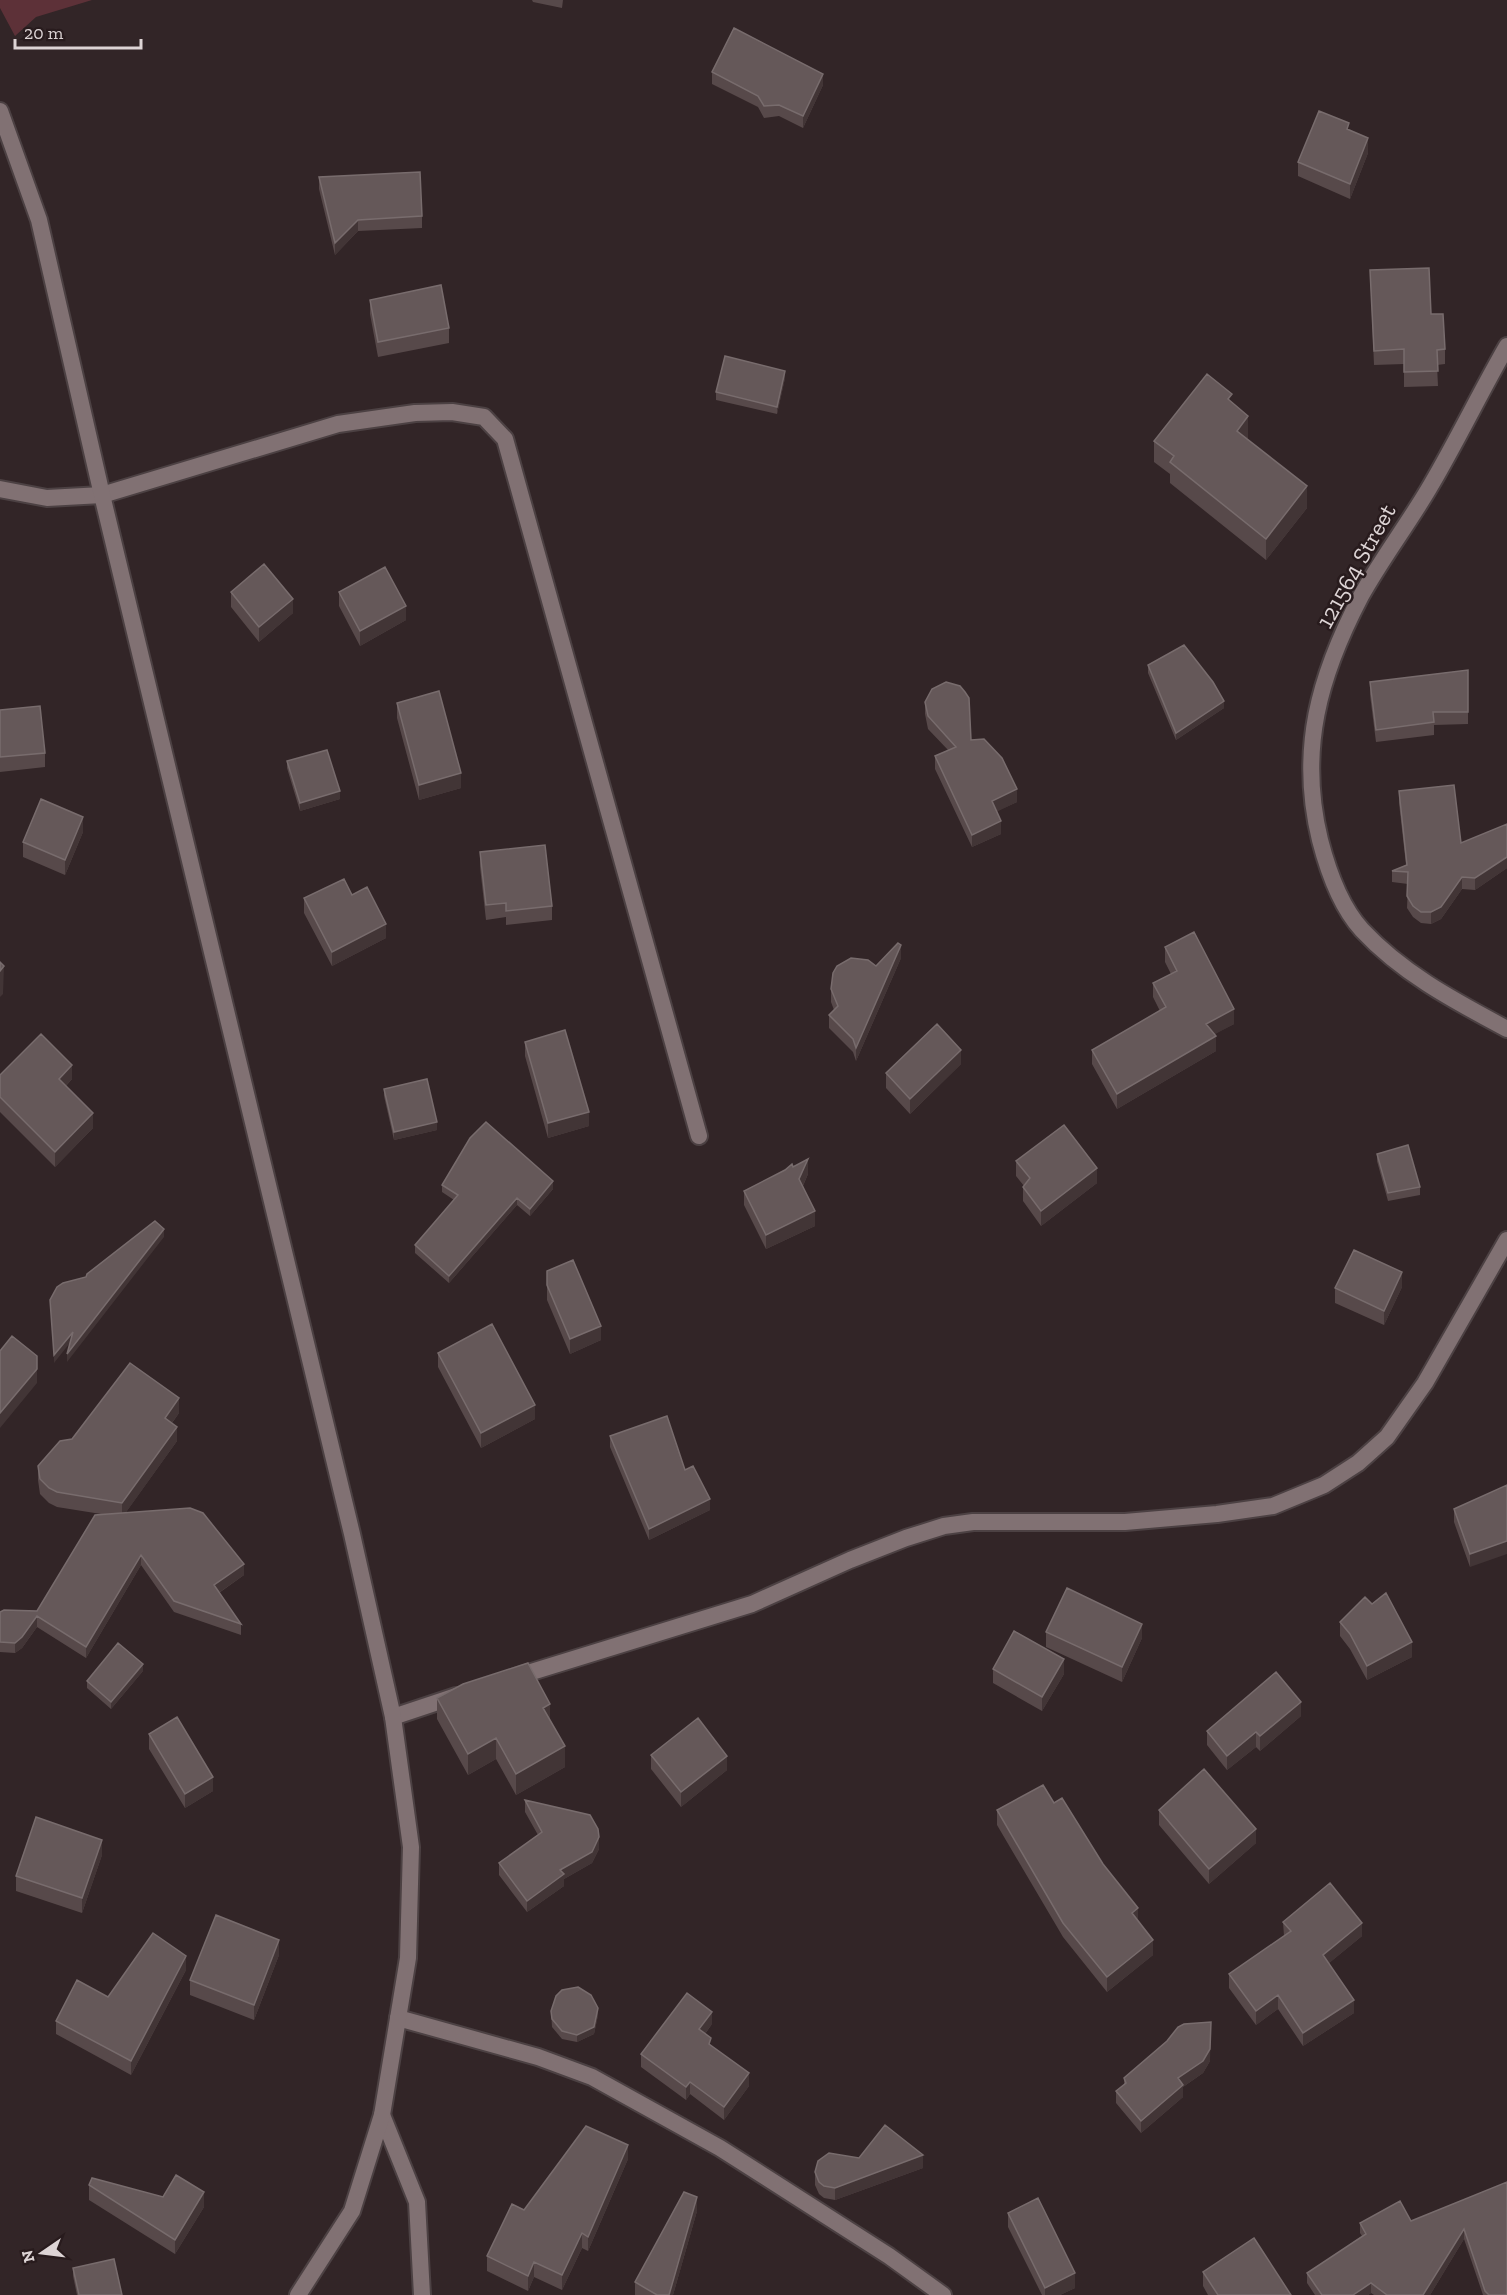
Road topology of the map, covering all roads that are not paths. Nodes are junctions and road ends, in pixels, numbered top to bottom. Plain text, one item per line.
1 (0, 111) edge
2 (1507, 346) edge
3 (0, 489) edge
4 (102, 495) junction
5 (1507, 1029) edge
6 (699, 1136) dead end
7 (1507, 1240) edge
8 (501, 1682) edge
9 (469, 1692) edge
10 (393, 1717) junction
11 (398, 2018) junction
12 (382, 2115) junction
13 (298, 2295) edge
14 (422, 2295) edge
15 (943, 2295) edge

1 - 4 street
2 - 5 street, 121564 Street
3 - 4 street
4 - 6 street
4 - 10 street
7 - 8 street
9 - 10 street
10 - 11 street
11 - 12 street
11 - 15 street
12 - 13 street
12 - 14 street

